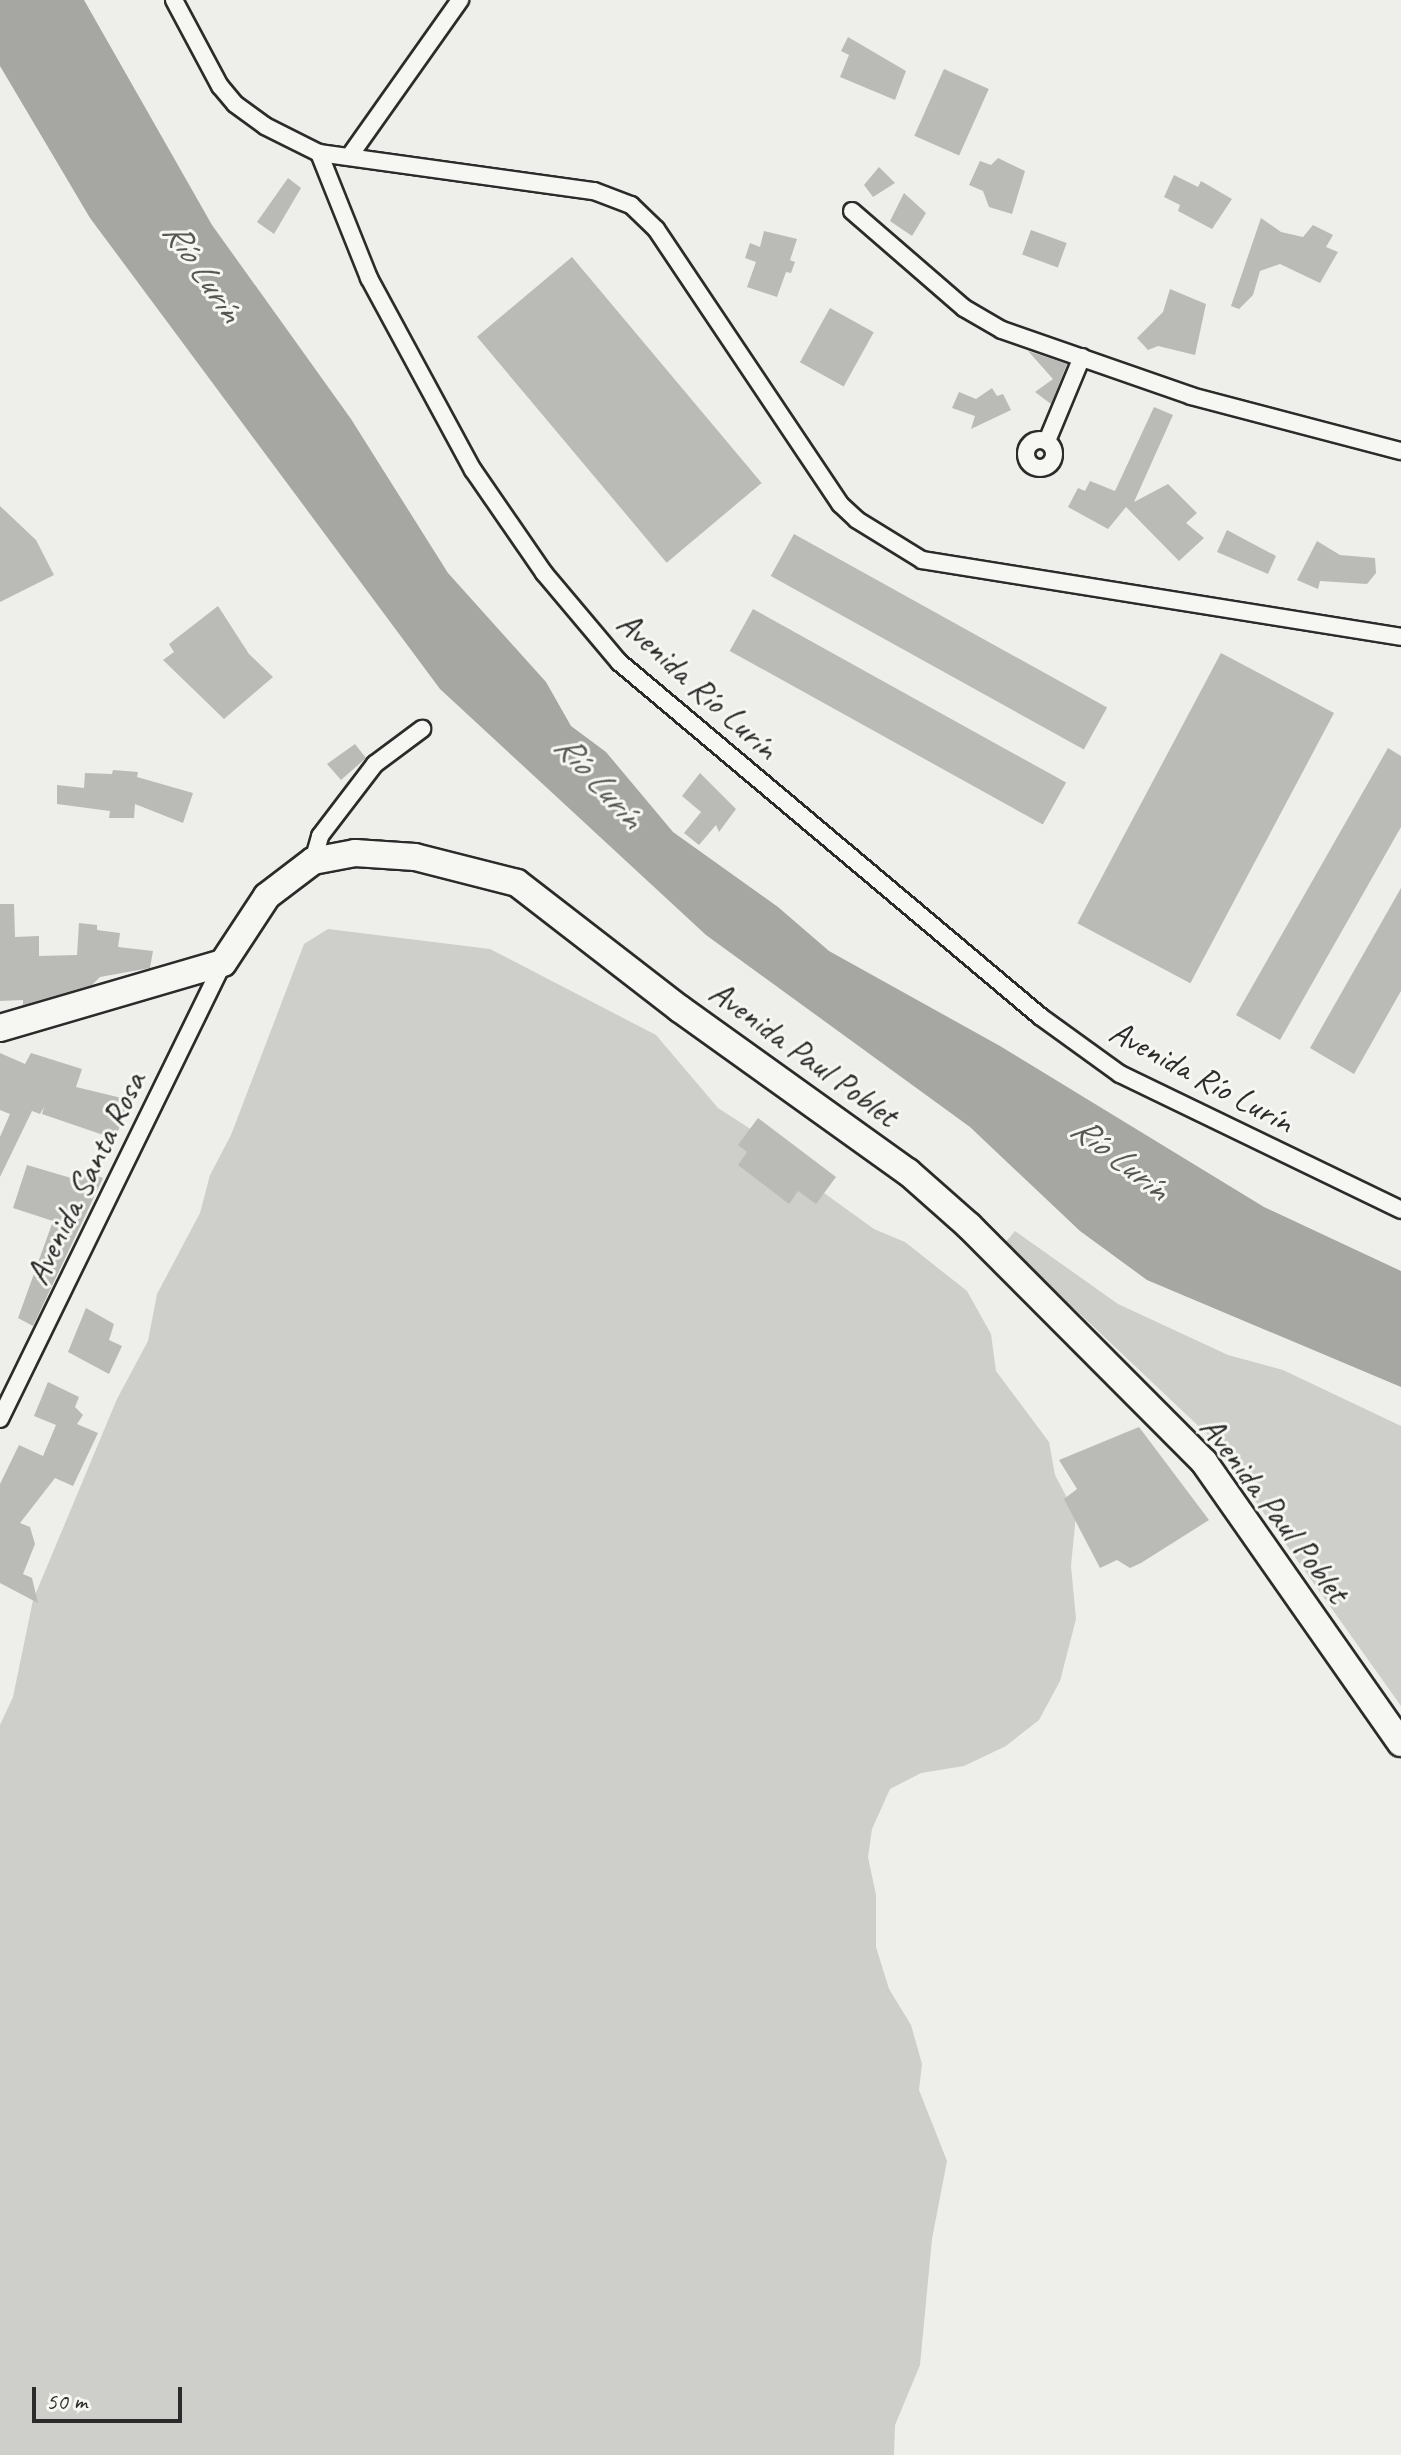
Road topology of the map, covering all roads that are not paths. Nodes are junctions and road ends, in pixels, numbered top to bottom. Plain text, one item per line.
1 (174, 0) edge
2 (460, 0) edge
3 (319, 153) junction
4 (351, 154) junction
5 (852, 211) dead end
6 (1082, 357) junction
7 (1047, 441) dead end
8 (1401, 451) edge
9 (1401, 636) edge
10 (422, 729) dead end
11 (313, 861) junction
12 (223, 963) junction
13 (0, 1028) edge
14 (1401, 1210) edge
15 (0, 1419) edge
16 (1401, 1743) edge

1 - 3 street
2 - 4 street
3 - 4 street
3 - 14 street, Avenida Río Lurín
4 - 9 street
5 - 6 street
6 - 7 street
6 - 8 street
10 - 11 street
11 - 12 main road, Avenida Paul Poblet
11 - 16 main road, Avenida Paul Poblet
12 - 13 main road
12 - 15 street, Avenida Santa Rosa

